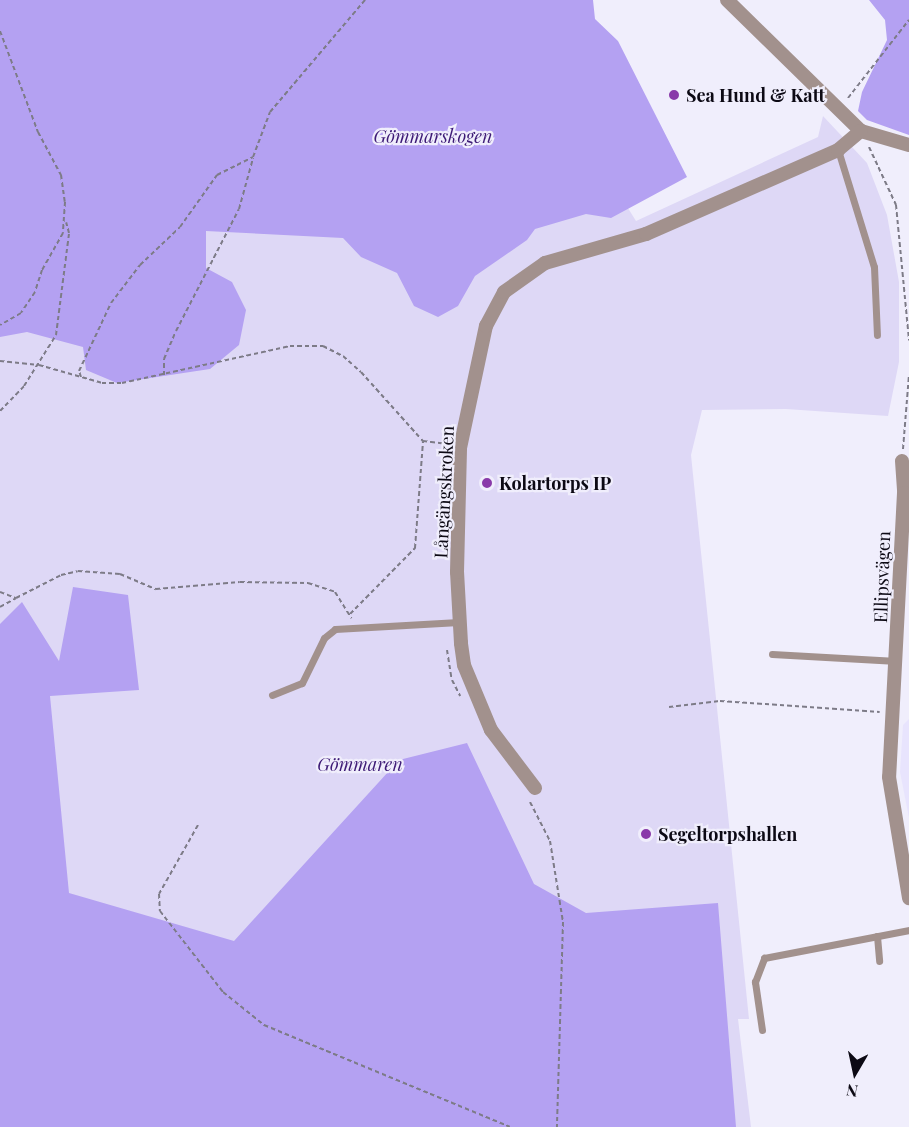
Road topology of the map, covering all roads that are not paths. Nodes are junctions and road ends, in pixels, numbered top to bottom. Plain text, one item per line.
1 (727, 0) edge
2 (861, 131) junction
3 (909, 145) edge
4 (838, 150) junction
5 (877, 335) dead end
6 (902, 461) road end
7 (905, 565) edge
8 (452, 622) junction
9 (772, 654) dead end
10 (897, 661) junction
11 (272, 695) dead end
12 (902, 695) edge
13 (529, 791) road end
14 (909, 898) edge
15 (909, 930) edge
16 (877, 936) junction
17 (879, 962) dead end
18 (762, 1030) dead end

1 - 2 street
2 - 3 street
2 - 4 street, Långängskroken
4 - 5 lane
4 - 8 street, Långängskroken
6 - 7 street, Ellipsvägen
7 - 10 street, Ellipsvägen
8 - 11 lane
8 - 13 street, Långängskroken
9 - 10 lane
10 - 12 street, Ellipsvägen
12 - 14 street, Ellipsvägen
15 - 16 lane
16 - 17 lane
16 - 18 lane

